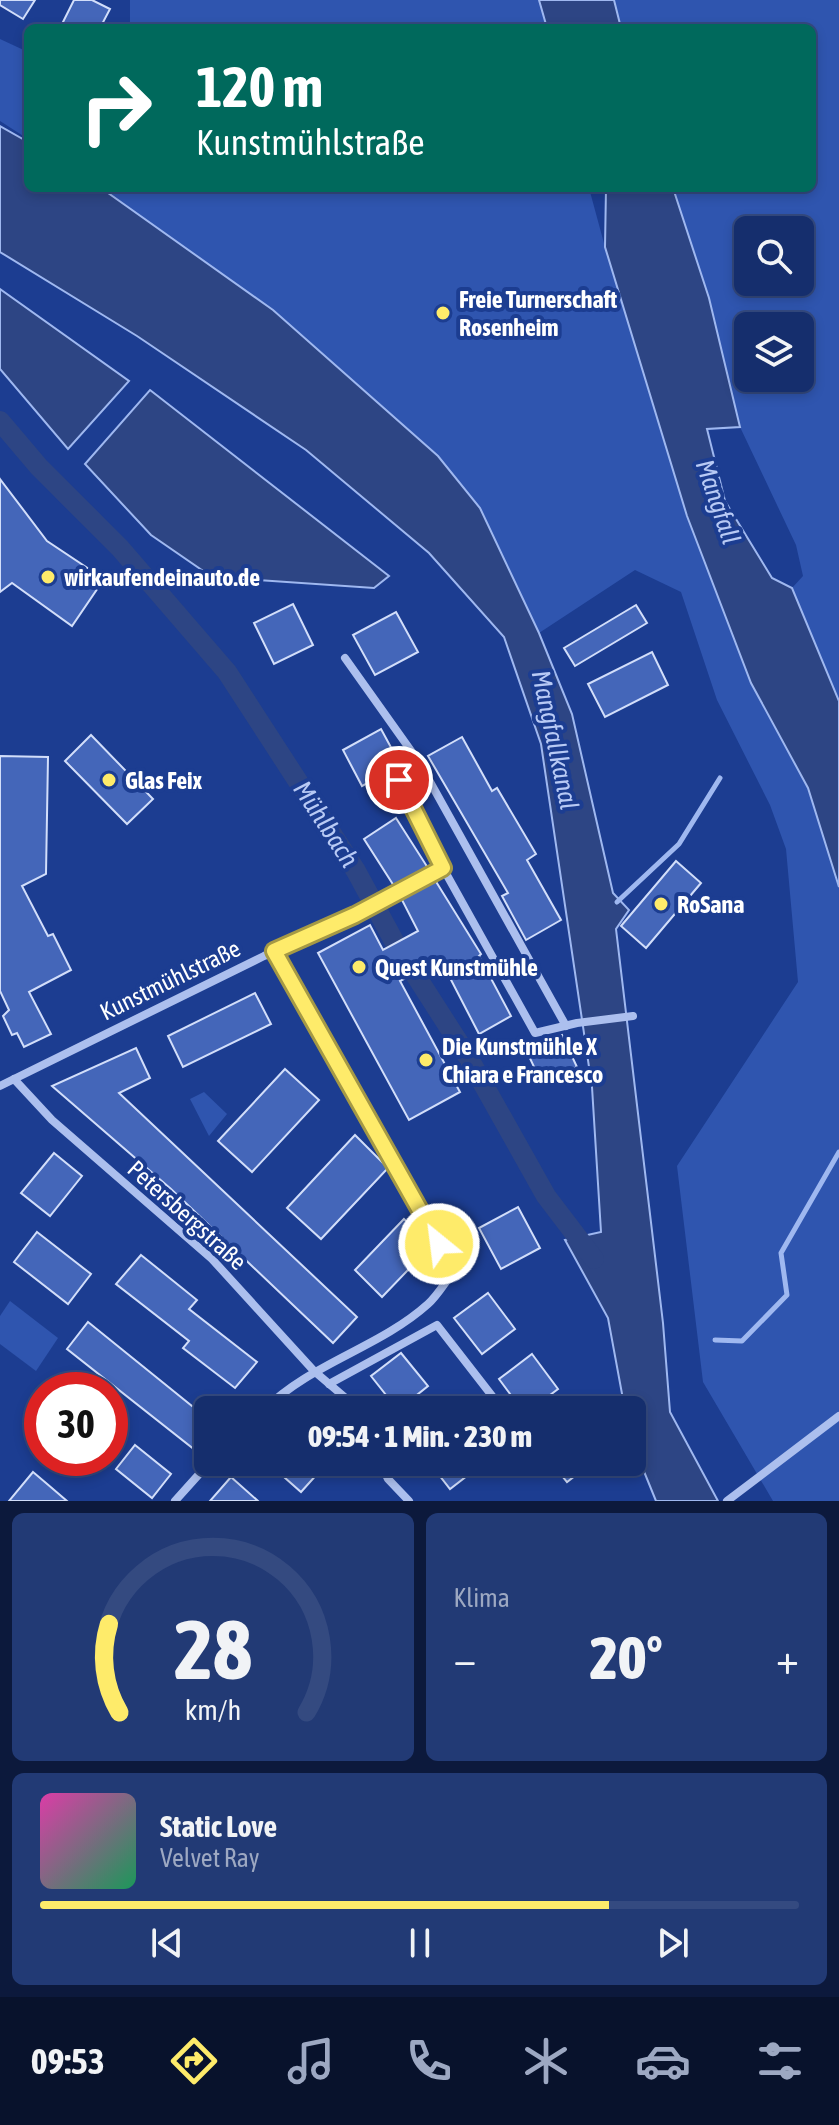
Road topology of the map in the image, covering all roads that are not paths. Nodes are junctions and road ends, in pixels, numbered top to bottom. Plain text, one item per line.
1 (345, 658) dead end
2 (419, 762) junction
3 (443, 868) junction
4 (274, 951) junction
5 (633, 1016) dead end
6 (566, 1026) junction
7 (14, 1079) junction
8 (0, 1086) edge
9 (314, 1371) junction
10 (329, 1384) junction
11 (279, 1396) edge
12 (343, 1396) edge
13 (492, 1396) edge
14 (839, 1416) edge
15 (197, 1476) edge
16 (387, 1476) edge
17 (175, 1501) edge
18 (409, 1501) edge
19 (727, 1501) edge

1 - 2 street
2 - 3 street
2 - 6 street
3 - 4 street, Kunstmühlstraße
3 - 6 street
4 - 7 street, Kunstmühlstraße
4 - 9 street
5 - 6 street
7 - 8 street, Kunstmühlstraße
7 - 9 street, Petersbergstraße
9 - 10 street, Petersbergstraße
9 - 11 street
10 - 12 street, Petersbergstraße
10 - 13 street
14 - 19 street
15 - 17 street
16 - 18 street

